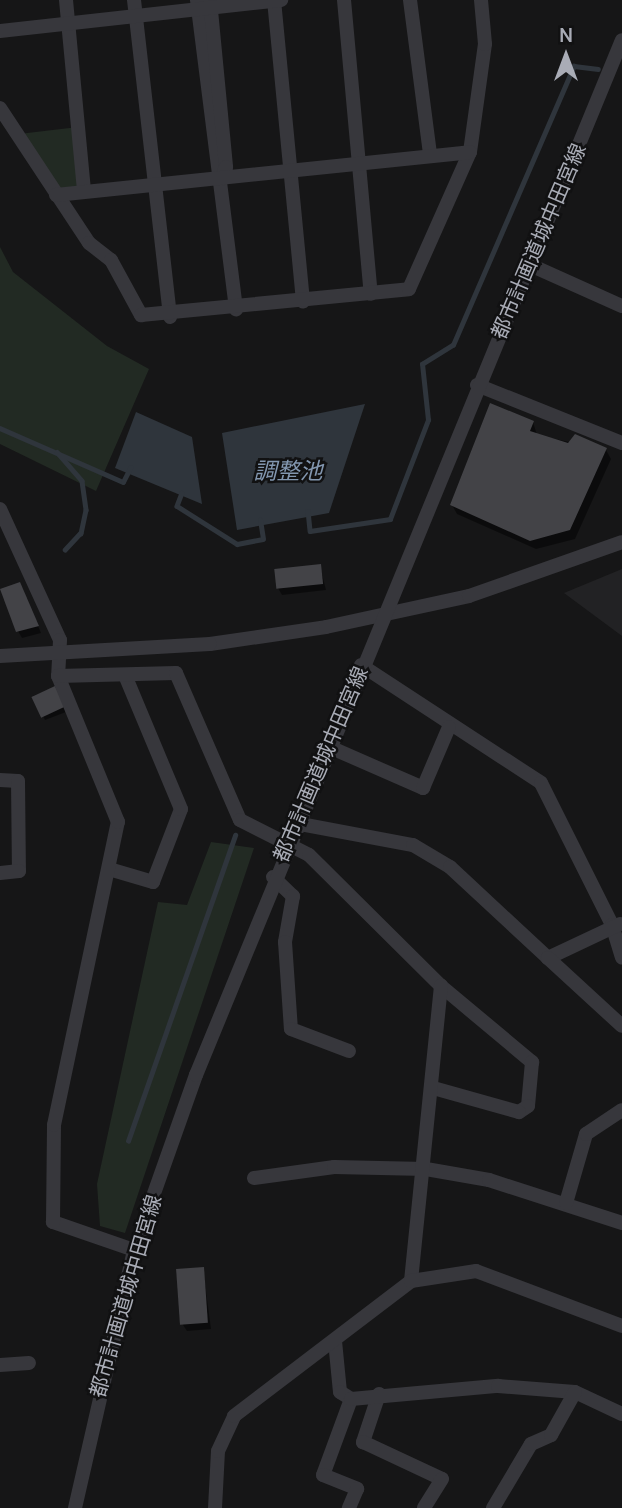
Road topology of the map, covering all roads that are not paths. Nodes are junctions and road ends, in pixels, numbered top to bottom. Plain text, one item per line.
1 (66, 0) edge
2 (134, 0) edge
3 (274, 0) edge
4 (281, 0) edge
5 (344, 0) edge
6 (410, 0) edge
7 (481, 0) edge
8 (204, 4) edge
9 (135, 16) junction
10 (69, 23) junction
11 (0, 31) edge
12 (620, 47) edge
13 (0, 108) edge
14 (470, 152) junction
15 (430, 155) junction
16 (364, 163) junction
17 (291, 171) junction
18 (221, 179) junction
19 (154, 183) junction
20 (84, 190) junction
21 (56, 195) junction
22 (528, 264) junction
23 (371, 294) junction
24 (303, 302) junction
25 (622, 306) edge
26 (236, 310) junction
27 (170, 317) junction
28 (477, 385) junction
29 (622, 443) edge
30 (0, 509) edge
31 (622, 542) edge
32 (382, 617) junction
33 (0, 656) edge
34 (361, 665) junction
35 (125, 675) junction
36 (58, 676) junction
37 (449, 727) junction
38 (327, 746) junction
39 (0, 780) edge
40 (295, 823) junction
41 (286, 844) junction
42 (109, 869) junction
43 (0, 873) edge
44 (273, 877) junction
45 (617, 924) edge
46 (548, 958) junction
47 (622, 958) edge
48 (441, 986) junction
49 (622, 1026) edge
50 (349, 1051) dead end
51 (433, 1088) junction
52 (622, 1111) edge
53 (426, 1168) junction
54 (254, 1178) dead end
55 (566, 1203) junction
56 (622, 1223) edge
57 (135, 1250) junction
58 (411, 1281) junction
59 (622, 1326) edge
60 (335, 1341) junction
61 (29, 1363) dead end
62 (0, 1364) edge
63 (575, 1392) junction
64 (379, 1394) junction
65 (351, 1399) junction
66 (622, 1414) edge
67 (75, 1508) edge
68 (215, 1508) edge
69 (349, 1508) edge
70 (424, 1508) edge
71 (493, 1508) edge

1 - 10 street
2 - 9 street
3 - 4 street
3 - 8 street
3 - 17 street
5 - 16 street
6 - 15 street
7 - 14 street
8 - 9 street
8 - 18 street
9 - 10 street
9 - 19 street
10 - 11 street
10 - 20 street
12 - 22 street, 都市計画道城中田宮線
13 - 21 street
14 - 15 street
14 - 23 street
15 - 16 street
16 - 17 street
16 - 23 street
17 - 18 street
17 - 24 street
18 - 19 street
18 - 26 street
19 - 20 street
19 - 27 street
20 - 21 street
21 - 27 street
22 - 25 street
22 - 28 street, 都市計画道城中田宮線
23 - 24 street
24 - 26 street
26 - 27 street
28 - 29 street
28 - 32 street, 都市計画道城中田宮線
30 - 36 street
31 - 32 street
32 - 33 street, bridge
32 - 34 street, 都市計画道城中田宮線
34 - 37 street
34 - 38 street, 都市計画道城中田宮線
35 - 36 street
35 - 41 street
35 - 42 street
36 - 42 street
37 - 38 street
37 - 45 street
38 - 40 street, 都市計画道城中田宮線
39 - 43 street
40 - 41 street, 都市計画道城中田宮線
40 - 46 street
41 - 44 street, 都市計画道城中田宮線
41 - 48 street
42 - 57 street
44 - 50 street
44 - 57 street, 都市計画道城中田宮線
45 - 46 street
45 - 47 street
46 - 49 street
48 - 51 street
48 - 51 street
51 - 53 street
52 - 55 street
53 - 54 street
53 - 55 street
53 - 58 street
55 - 56 street
57 - 67 street, 都市計画道城中田宮線
58 - 59 street
58 - 60 street
60 - 65 street
60 - 68 street
61 - 62 street
63 - 64 street
63 - 66 street
63 - 71 street
64 - 65 street
64 - 70 street
65 - 69 street

